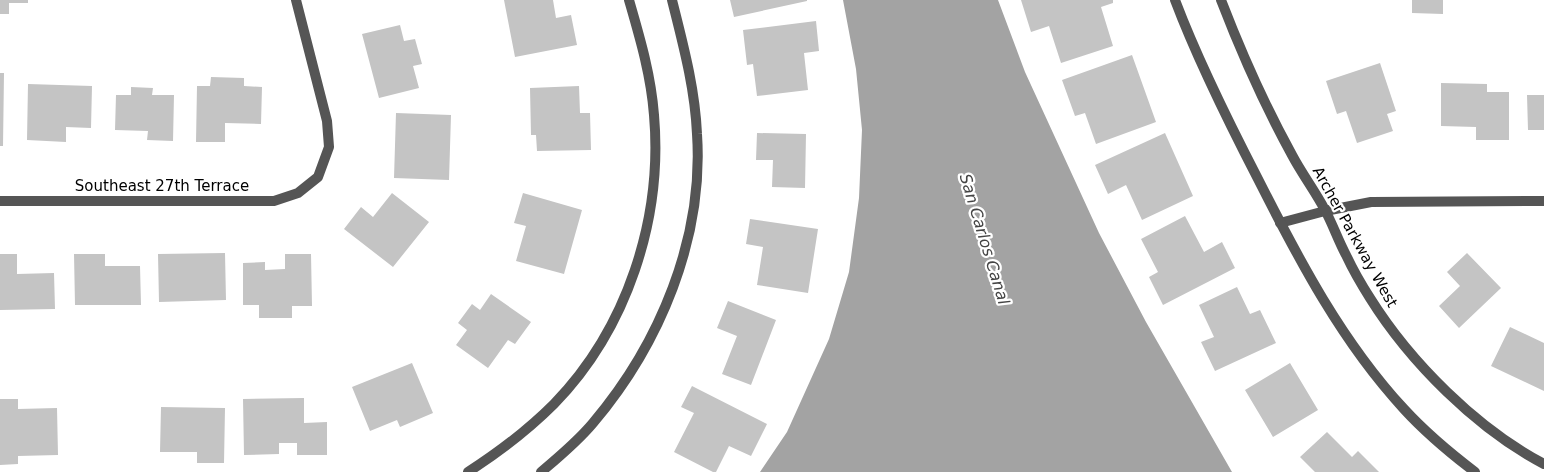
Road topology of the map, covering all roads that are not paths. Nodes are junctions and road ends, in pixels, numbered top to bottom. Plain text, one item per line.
1 (296, 0) edge
2 (629, 0) edge
3 (672, 0) edge
4 (1175, 0) edge
5 (1221, 0) edge
6 (0, 201) edge
7 (1544, 201) edge
8 (1325, 211) junction
9 (1280, 222) junction
10 (1544, 464) edge
11 (468, 472) edge
12 (541, 472) edge
13 (1475, 472) edge

1 - 6 street, Southeast 27th Terrace
2 - 11 street
3 - 12 street
4 - 9 street
5 - 8 street, Archer Parkway West
7 - 8 street
8 - 9 street
8 - 10 street, Archer Parkway West
9 - 13 street

